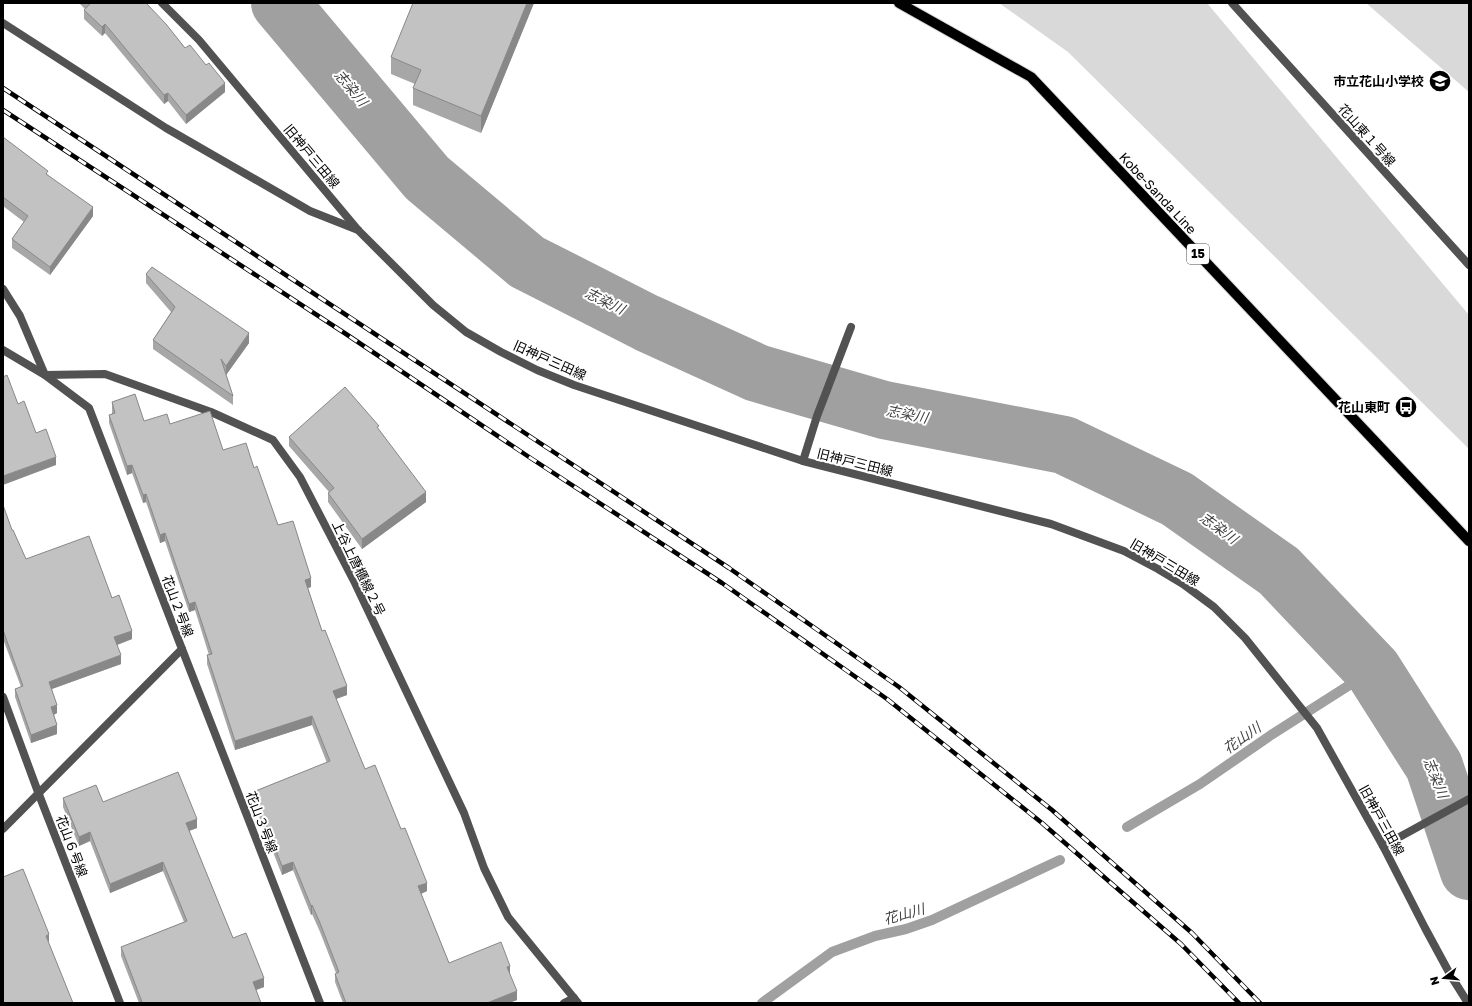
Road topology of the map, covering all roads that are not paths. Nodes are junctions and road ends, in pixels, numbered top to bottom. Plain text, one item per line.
1 (162, 3) edge
2 (899, 3) edge
3 (1232, 3) edge
4 (3, 23) edge
5 (358, 230) junction
6 (1469, 265) edge
7 (3, 289) edge
8 (850, 327) dead end
9 (3, 350) edge
10 (45, 375) junction
11 (804, 461) junction
12 (1469, 541) edge
13 (182, 649) junction
14 (3, 697) edge
15 (38, 792) junction
16 (1469, 799) edge
17 (3, 828) edge
18 (1384, 845) junction
19 (576, 1001) edge
20 (120, 1003) edge
21 (320, 1003) edge
22 (564, 1003) edge
23 (1468, 1003) edge

1 - 5 street, 旧神戸三田線
2 - 12 main road, Kobe-Sanda Line / 15
3 - 6 street, 花山東１号線
4 - 5 street
5 - 11 street, 旧神戸三田線
7 - 10 street
8 - 11 street
9 - 10 street, 花山２号線
10 - 13 street, 花山２号線
10 - 19 street, 上谷上唐櫃線２号
11 - 18 street, 旧神戸三田線
13 - 15 street, 花山２号線
13 - 21 street, 花山３号線
14 - 15 street, 花山６号線
15 - 17 street, 花山２号線
15 - 20 street, 花山６号線
16 - 18 street
18 - 23 street, 旧神戸三田線
19 - 22 street

